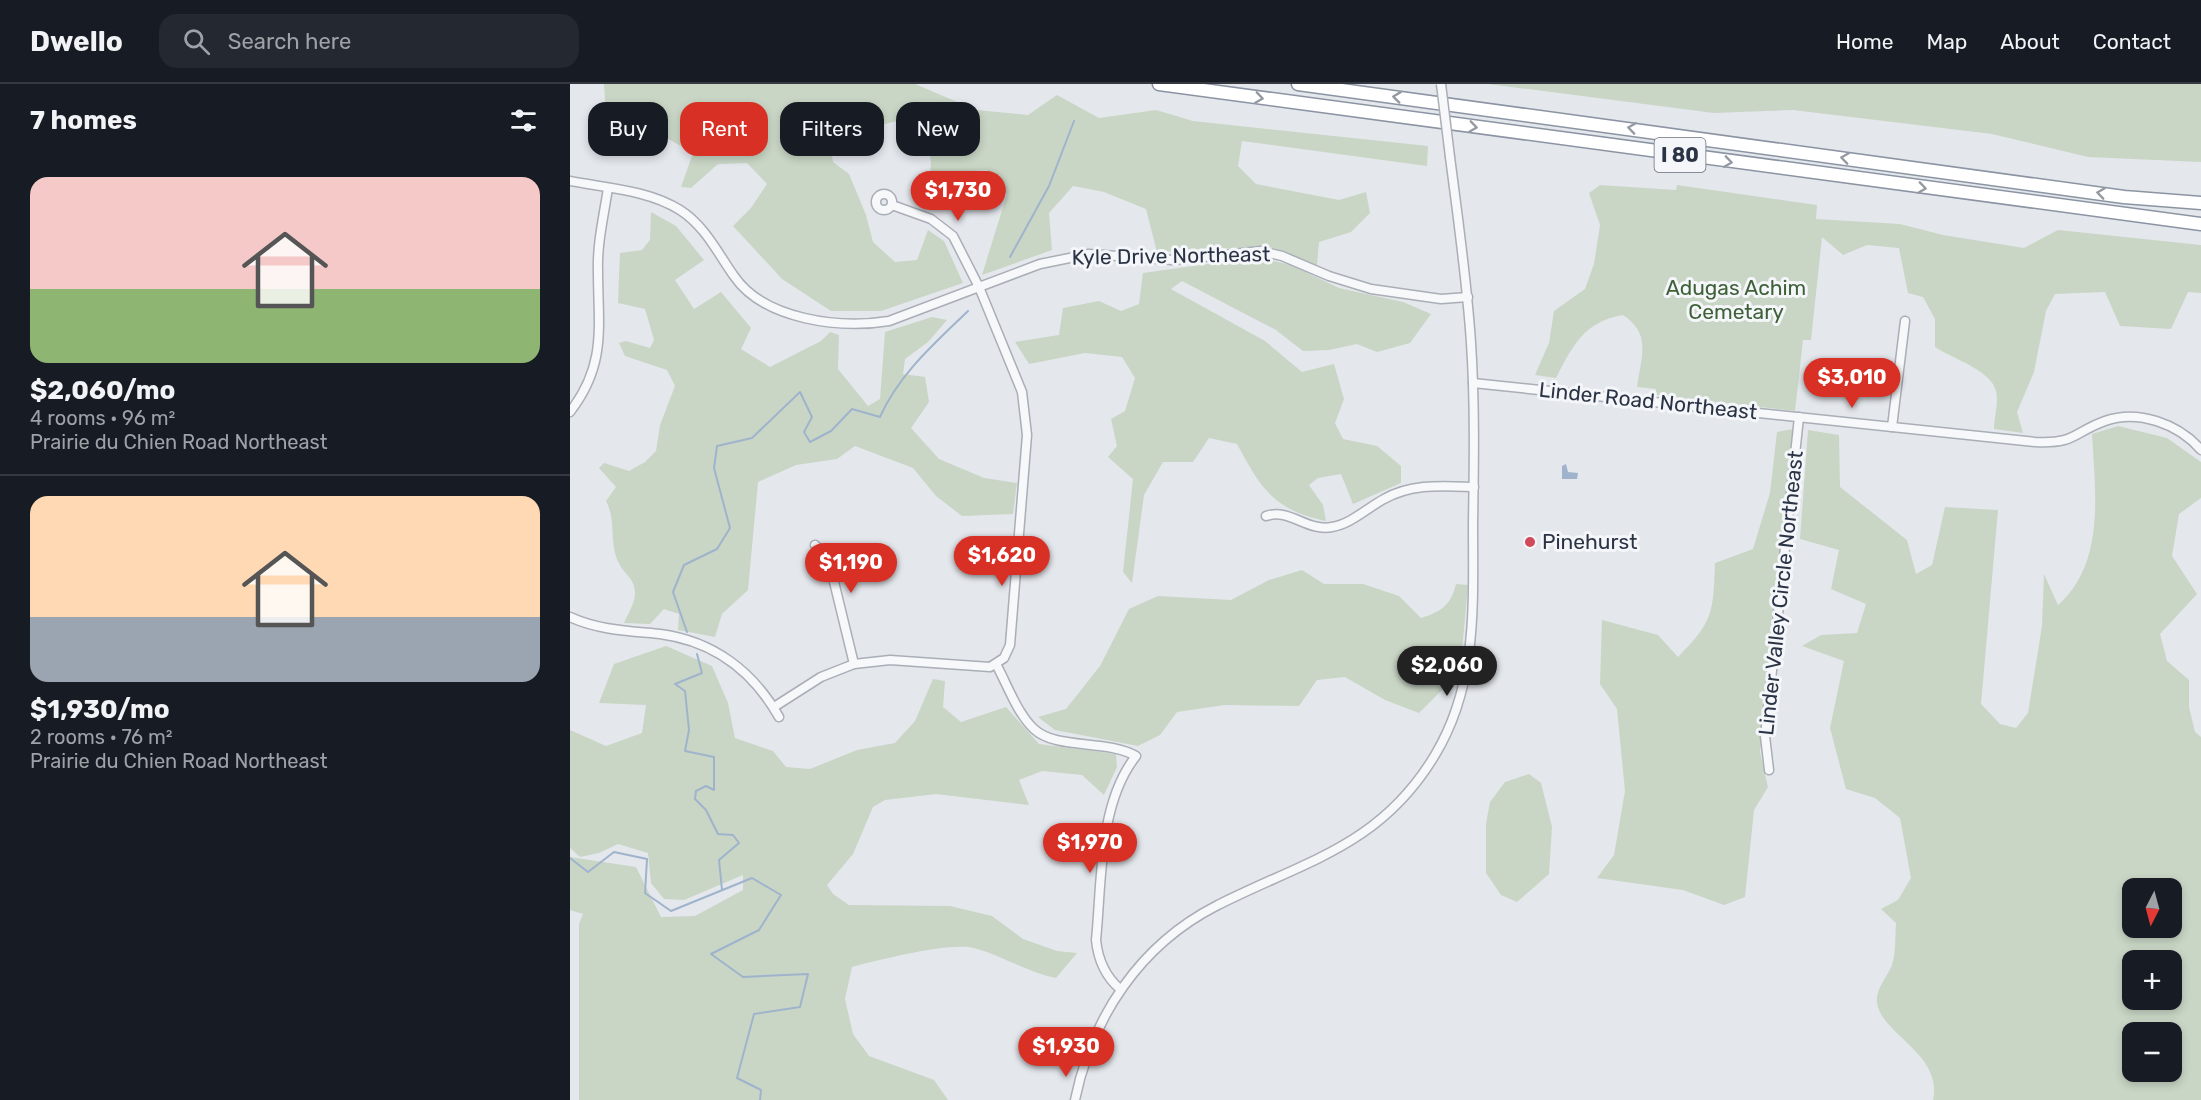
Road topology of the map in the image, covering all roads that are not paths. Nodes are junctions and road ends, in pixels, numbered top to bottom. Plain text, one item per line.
1 (1159, 84) edge
2 (1298, 84) edge
3 (1441, 84) edge
4 (570, 182) edge
5 (608, 188) junction
6 (2124, 196) junction
7 (2201, 198) edge
8 (2201, 203) edge
9 (892, 206) dead end
10 (2201, 224) edge
11 (979, 287) junction
12 (1467, 297) junction
13 (1905, 321) dead end
14 (1473, 383) junction
15 (570, 412) edge
16 (1799, 417) junction
17 (1892, 426) junction
18 (2201, 450) edge
19 (1474, 487) junction
20 (1266, 516) dead end
21 (815, 546) dead end
22 (570, 617) edge
23 (854, 664) junction
24 (996, 664) junction
25 (774, 707) junction
26 (779, 717) dead end
27 (1769, 770) dead end
28 (1120, 989) junction
29 (1075, 1100) edge

1 -> 10 highway, I 80
6 -> 2 highway, I 80
3 - 12 street, bridge
4 - 5 street, Kyle Drive Northeast
5 - 11 street, Kyle Drive Northeast
5 - 15 street
6 - 7 highway
6 - 8 highway, I 80
9 - 11 street
11 - 12 street, Kyle Drive Northeast
11 - 24 street
12 - 14 street
13 - 17 street
14 - 16 street, Linder Road Northeast
14 - 19 street
16 - 17 street, Linder Road Northeast
16 - 27 street, Linder Valley Circle Northeast
17 - 18 street, Linder Road Northeast
19 - 20 street
19 - 28 street
21 - 23 street
22 - 25 street
23 - 24 street
23 - 25 street
24 - 28 street
25 - 26 street
28 - 29 street

